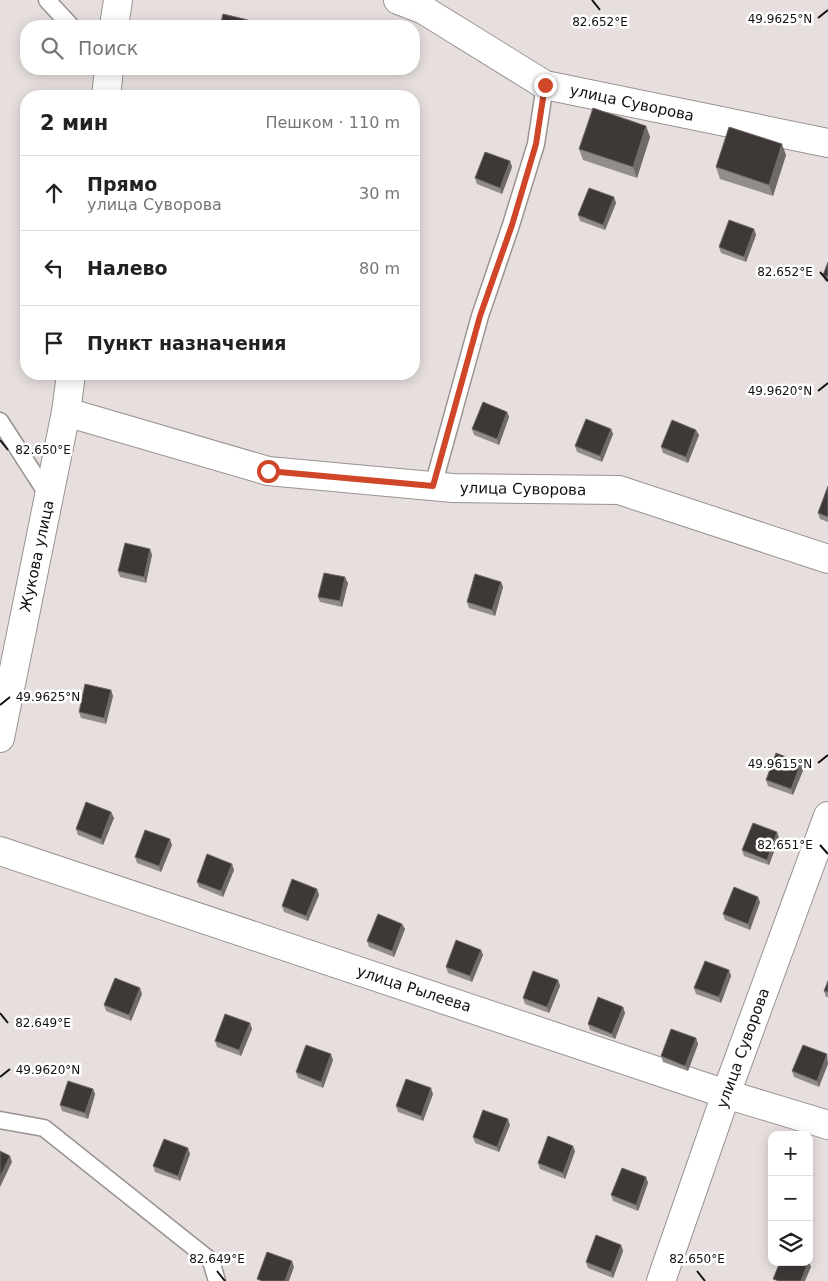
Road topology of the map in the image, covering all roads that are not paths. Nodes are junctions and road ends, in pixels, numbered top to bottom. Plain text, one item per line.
1 (48, 0) edge
2 (118, 0) edge
3 (398, 0) edge
4 (66, 20) edge
5 (115, 20) edge
6 (108, 75) edge
7 (545, 85) junction
8 (107, 90) edge
9 (828, 143) edge
10 (70, 380) edge
11 (66, 412) junction
12 (0, 421) edge
13 (433, 486) junction
14 (49, 497) junction
15 (828, 559) edge
16 (0, 738) edge
17 (828, 816) edge
18 (0, 851) edge
19 (726, 1094) junction
20 (0, 1120) edge
21 (828, 1125) edge
22 (217, 1281) edge
23 (661, 1281) edge

1 - 4 lane
2 - 5 street
3 - 7 street, улица Суворова
6 - 8 street
7 - 9 street, улица Суворова
7 - 13 lane
10 - 11 street, Жукова улица
11 - 13 street, улица Суворова
11 - 14 street, Жукова улица
12 - 14 lane
13 - 15 street, улица Суворова
14 - 16 street, Жукова улица
17 - 19 street, улица Суворова
18 - 19 street, улица Рылеева
19 - 21 street, улица Рылеева
19 - 23 street, улица Суворова
20 - 22 lane

